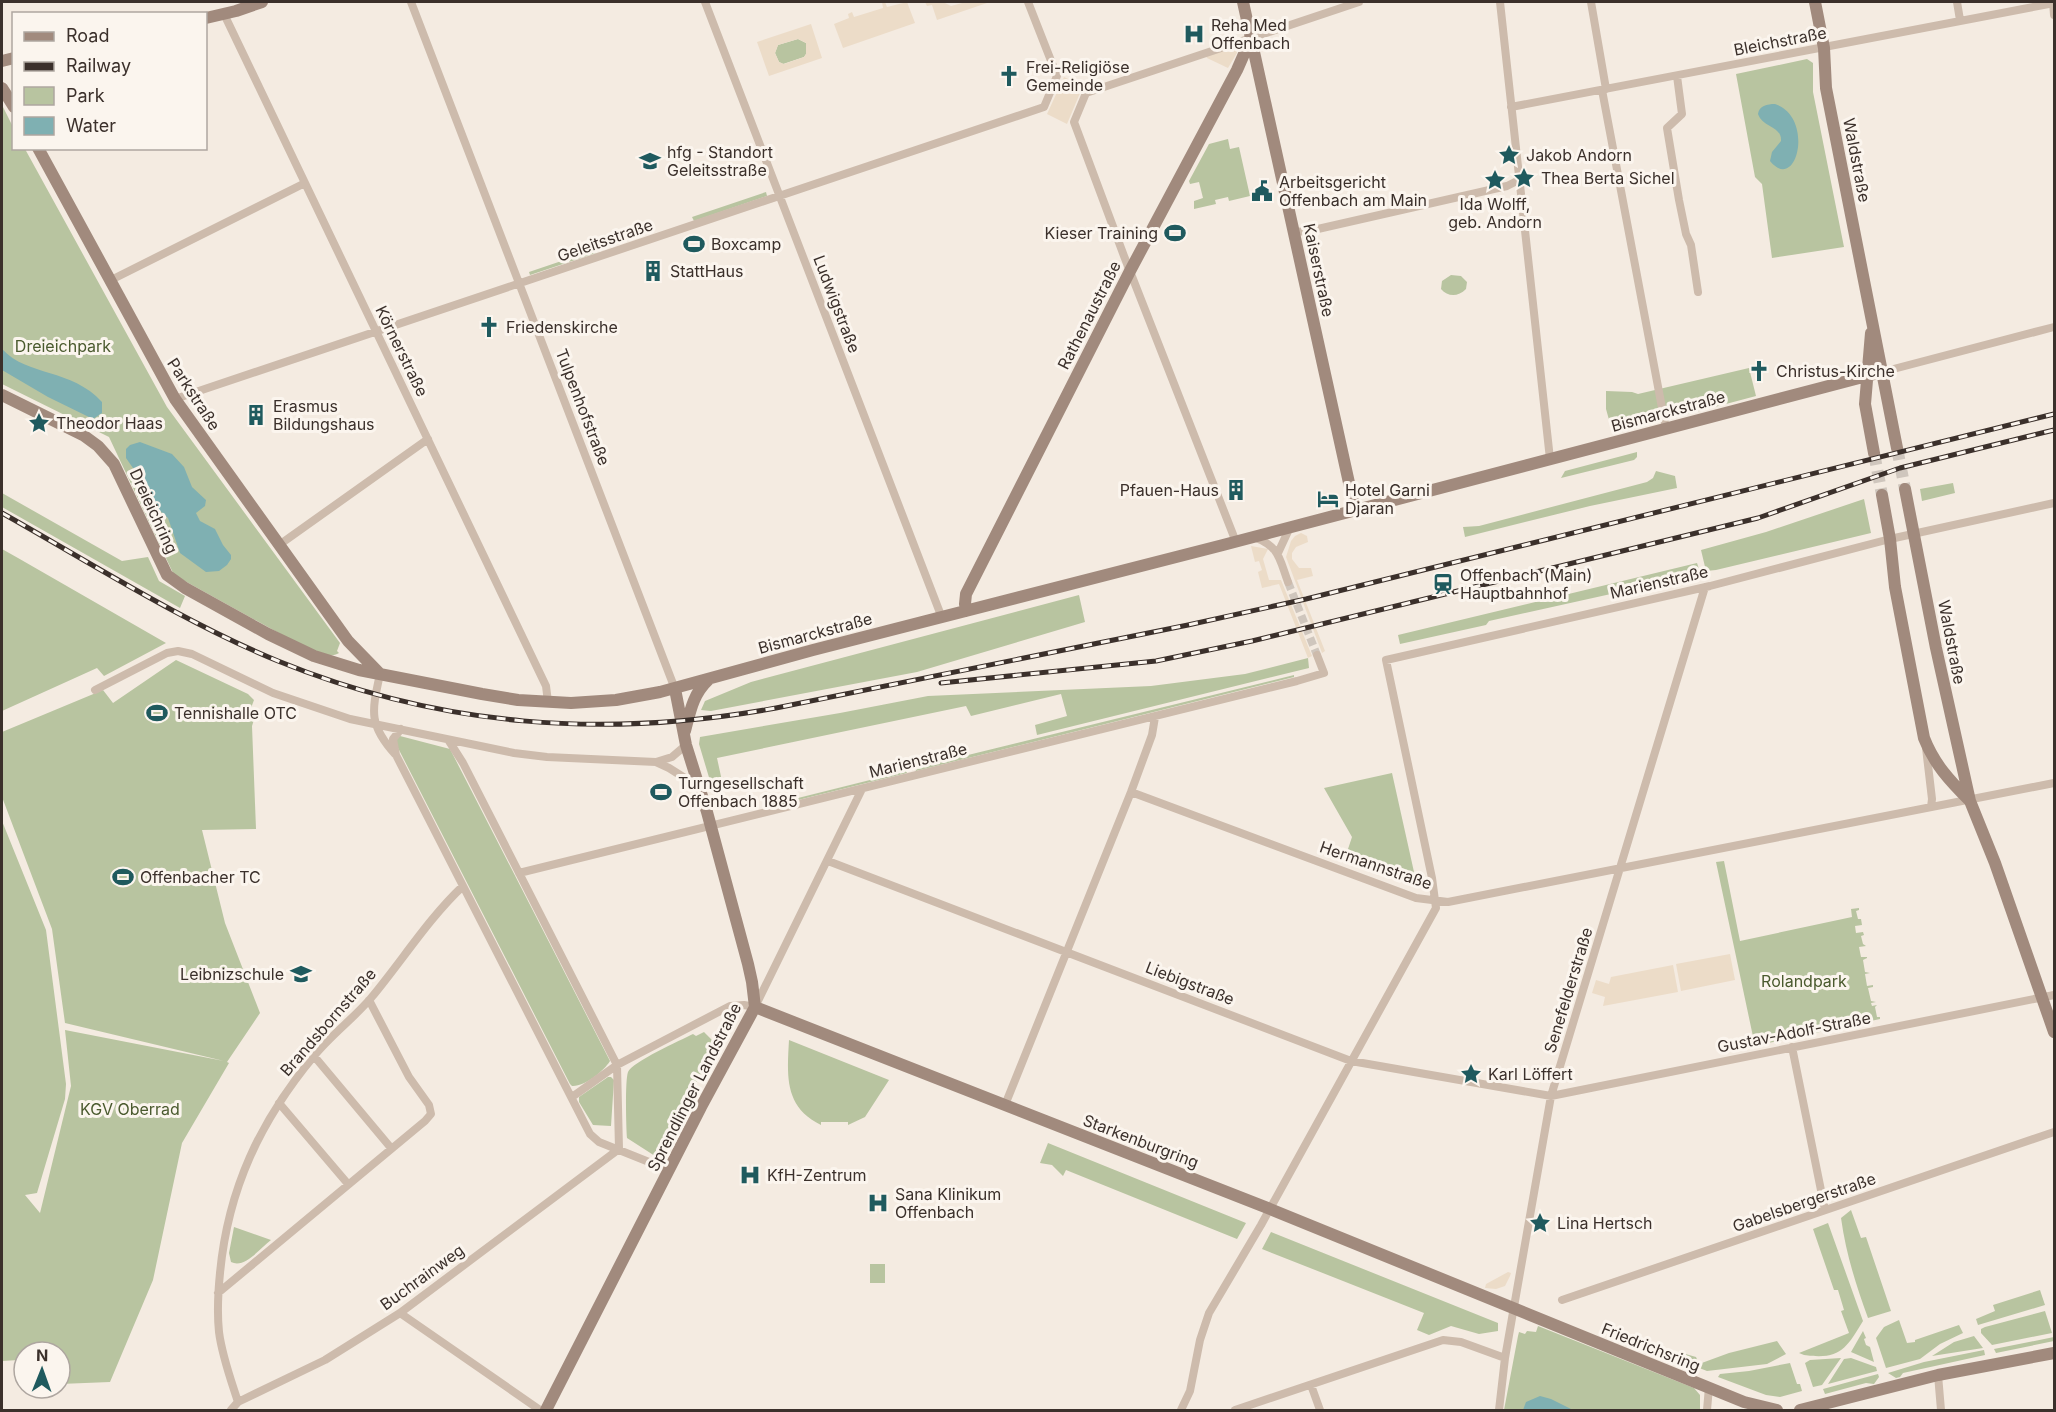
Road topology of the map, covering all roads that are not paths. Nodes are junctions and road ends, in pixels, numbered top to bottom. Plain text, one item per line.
1 (262, 2) edge
2 (411, 2) edge
3 (705, 2) edge
4 (1028, 2) edge
5 (1243, 2) edge
6 (1359, 2) edge
7 (1500, 2) edge
8 (1591, 2) edge
9 (1815, 2) edge
10 (1957, 2) edge
11 (2053, 2) edge
12 (224, 14) junction
13 (2055, 15) edge
14 (207, 18) edge
15 (1960, 20) junction
16 (1251, 38) junction
17 (1824, 48) junction
18 (1677, 75) junction
19 (2, 88) edge
20 (1604, 89) junction
21 (12, 104) edge
22 (1511, 107) junction
23 (39, 150) edge
24 (1519, 180) junction
25 (305, 183) junction
26 (780, 197) junction
27 (1293, 232) junction
28 (1130, 271) junction
29 (109, 281) junction
30 (520, 284) junction
31 (1698, 292) dead end
32 (1872, 323) junction
33 (2055, 327) edge
34 (377, 333) junction
35 (1882, 372) junction
36 (1867, 376) junction
37 (2, 395) edge
38 (175, 399) junction
39 (1666, 429) junction
40 (428, 439) junction
41 (1897, 448) tunnel mouth
42 (1874, 453) tunnel mouth
43 (1550, 459) junction
44 (1905, 489) tunnel mouth
45 (1882, 495) tunnel mouth
46 (2055, 502) edge
47 (1355, 510) junction
48 (1290, 527) junction
49 (1909, 535) junction
50 (1253, 537) junction
51 (1890, 539) junction
52 (1236, 542) junction
53 (279, 545) junction
54 (1278, 553) junction
55 (1288, 582) tunnel mouth
56 (1705, 587) junction
57 (966, 611) junction
58 (942, 618) junction
59 (348, 641) junction
60 (1317, 655) tunnel mouth
61 (329, 662) junction
62 (380, 675) junction
63 (709, 679) junction
64 (675, 688) junction
65 (95, 690) dead end
66 (548, 702) junction
67 (1155, 717) junction
68 (375, 723) junction
69 (401, 729) junction
70 (1924, 738) junction
71 (685, 740) junction
72 (449, 741) junction
73 (470, 745) junction
74 (396, 755) junction
75 (656, 762) junction
76 (463, 763) junction
77 (2055, 783) edge
78 (699, 787) junction
79 (862, 789) junction
80 (1131, 792) junction
81 (1970, 801) junction
82 (1931, 807) junction
83 (711, 826) junction
84 (828, 861) junction
85 (1620, 869) junction
86 (519, 873) junction
87 (463, 886) junction
88 (1436, 902) junction
89 (1066, 951) junction
90 (2048, 996) edge
91 (369, 1000) junction
92 (755, 1007) junction
93 (2055, 1032) edge
94 (1792, 1047) junction
95 (314, 1056) junction
96 (1350, 1061) junction
97 (617, 1065) junction
98 (1551, 1096) junction
99 (572, 1097) junction
100 (279, 1103) junction
101 (1005, 1105) junction
102 (2055, 1132) edge
103 (391, 1148) junction
104 (619, 1149) junction
105 (669, 1170) junction
106 (348, 1184) junction
107 (1270, 1209) junction
108 (1825, 1210) junction
109 (218, 1293) junction
110 (1562, 1300) dead end
111 (1515, 1308) junction
112 (400, 1313) junction
113 (2055, 1353) edge
114 (1505, 1359) junction
115 (1938, 1375) junction
116 (1311, 1385) junction
117 (1709, 1388) junction
118 (238, 1402) junction
119 (1185, 1409) edge
120 (231, 1410) edge
121 (540, 1410) edge
122 (546, 1410) edge
123 (1235, 1410) edge
124 (1320, 1410) edge
125 (1498, 1410) edge
126 (1707, 1410) edge
127 (1777, 1410) edge
128 (1800, 1410) edge
129 (1941, 1410) edge

1 - 12 main road
2 - 30 street, Tulpenhofstraße
3 - 26 street, Ludwigstraße
4 - 26 street, Geleitsstraße
5 - 16 main road, Kaiserstraße
6 - 16 street
7 - 22 street
8 - 20 street
9 - 17 main road, Waldstraße
10 - 15 street
11 - 13 street
11 - 15 street, Bleichstraße
12 - 14 main road
12 - 25 street, Körnerstraße
15 - 17 street, Bleichstraße
16 - 27 main road, Kaiserstraße
16 - 28 main road, Rathenaustraße
16 - 28 street
17 - 18 street, Bleichstraße
17 - 32 main road, Waldstraße
18 - 20 street, Bleichstraße
18 - 31 street
19 - 21 main road
20 - 22 street, Bleichstraße
20 - 39 street
22 - 24 street
23 - 29 main road, Parkstraße
24 - 27 street
24 - 43 street
25 - 29 street
25 - 34 street, Körnerstraße
26 - 30 street, Geleitsstraße
26 - 58 street, Ludwigstraße
27 - 47 main road, Kaiserstraße
28 - 52 street
28 - 57 main road, Rathenaustraße
29 - 38 main road, Parkstraße
30 - 34 street, Geleitsstraße
30 - 64 street, Tulpenhofstraße
32 - 35 main road, Waldstraße
32 - 36 main road, Waldstraße
33 - 35 street, Bismarckstraße
34 - 38 street, Geleitsstraße
34 - 40 street, Körnerstraße
35 - 36 main road, Bismarckstraße
35 - 41 main road, Waldstraße
36 - 39 main road, Bismarckstraße
36 - 42 main road, Waldstraße
37 - 61 main road, Dreieichring
38 - 53 main road, Parkstraße
39 - 43 main road, Bismarckstraße
40 - 53 street
40 - 66 street, Körnerstraße
43 - 47 main road, Bismarckstraße
44 - 49 main road, Waldstraße
45 - 51 main road, Waldstraße
46 - 49 street, Marienstraße
47 - 48 main road, Bismarckstraße
48 - 50 main road, Bismarckstraße
48 - 54 street
49 - 51 street, Marienstraße
49 - 81 main road, Waldstraße
50 - 52 main road, Bismarckstraße
50 - 54 street
51 - 56 street, Marienstraße
51 - 70 main road, Waldstraße
52 - 57 main road, Bismarckstraße
53 - 59 main road, Parkstraße
54 - 55 street
56 - 85 street, Senefelderstraße
56 - 88 street, Marienstraße
57 - 58 main road, Bismarckstraße
58 - 63 main road, Bismarckstraße
59 - 61 main road
59 - 62 main road, Parkstraße
60 - 67 street, Marienstraße
61 - 62 main road, Dreieichring
62 - 66 main road, Bismarckstraße
62 - 68 street
63 - 64 main road, Bismarckstraße
63 - 71 main road
64 - 66 main road, Bismarckstraße
64 - 71 main road, Sprendlinger Landstraße
65 - 68 street
67 - 79 street, Marienstraße
67 - 80 street
68 - 69 street
68 - 74 street
69 - 72 street
69 - 74 street
70 - 81 main road, Waldstraße
70 - 82 street, Waldstraße
71 - 75 street
71 - 78 main road, Sprendlinger Landstraße
72 - 73 street
72 - 76 street
73 - 75 street
73 - 76 street
74 - 87 street
75 - 78 street
76 - 86 street
77 - 81 street, Hermannstraße
78 - 83 main road, Sprendlinger Landstraße
79 - 83 street, Marienstraße
79 - 84 street
80 - 88 street, Hermannstraße
80 - 89 street
81 - 82 street, Hermannstraße
81 - 90 main road, Waldstraße
82 - 85 street, Hermannstraße
83 - 86 street, Marienstraße
83 - 92 main road, Sprendlinger Landstraße
84 - 89 street, Liebigstraße
84 - 92 street
85 - 88 street, Hermannstraße
85 - 98 street, Senefelderstraße
86 - 97 street
87 - 91 street, Brandsbornstraße
87 - 99 street
88 - 96 street
89 - 96 street, Liebigstraße
89 - 101 street
90 - 93 main road, Waldstraße
90 - 94 street, Gustav-Adolf-Straße
91 - 95 street, Brandsbornstraße
91 - 103 street
92 - 97 street
92 - 101 main road, Starkenburgring
92 - 105 main road, Sprendlinger Landstraße
94 - 98 street, Gustav-Adolf-Straße
94 - 108 street
95 - 100 street, Brandsbornstraße
95 - 103 street
96 - 98 street, Liebigstraße
96 - 107 street
97 - 99 street
97 - 104 street
98 - 111 street, Senefelderstraße
99 - 104 street
100 - 106 street
100 - 109 street, Brandsbornstraße
101 - 107 main road, Starkenburgring
102 - 108 street, Gabelsbergerstraße
103 - 106 street
104 - 105 street
104 - 112 street, Buchrainweg
105 - 122 main road, Sprendlinger Landstraße
106 - 109 street
107 - 111 main road, Starkenburgring
107 - 119 street
108 - 110 street, Gabelsbergerstraße
109 - 118 street, Brandsbornstraße
111 - 114 street, Senefelderstraße
111 - 117 main road, Friedrichsring
112 - 118 street, Buchrainweg
112 - 121 street
113 - 115 main road
114 - 116 street
114 - 125 street, Senefelderstraße
115 - 128 main road
115 - 129 street
116 - 123 street
116 - 124 street
117 - 126 street
117 - 127 main road, Friedrichsring
118 - 120 street, Buchrainweg

